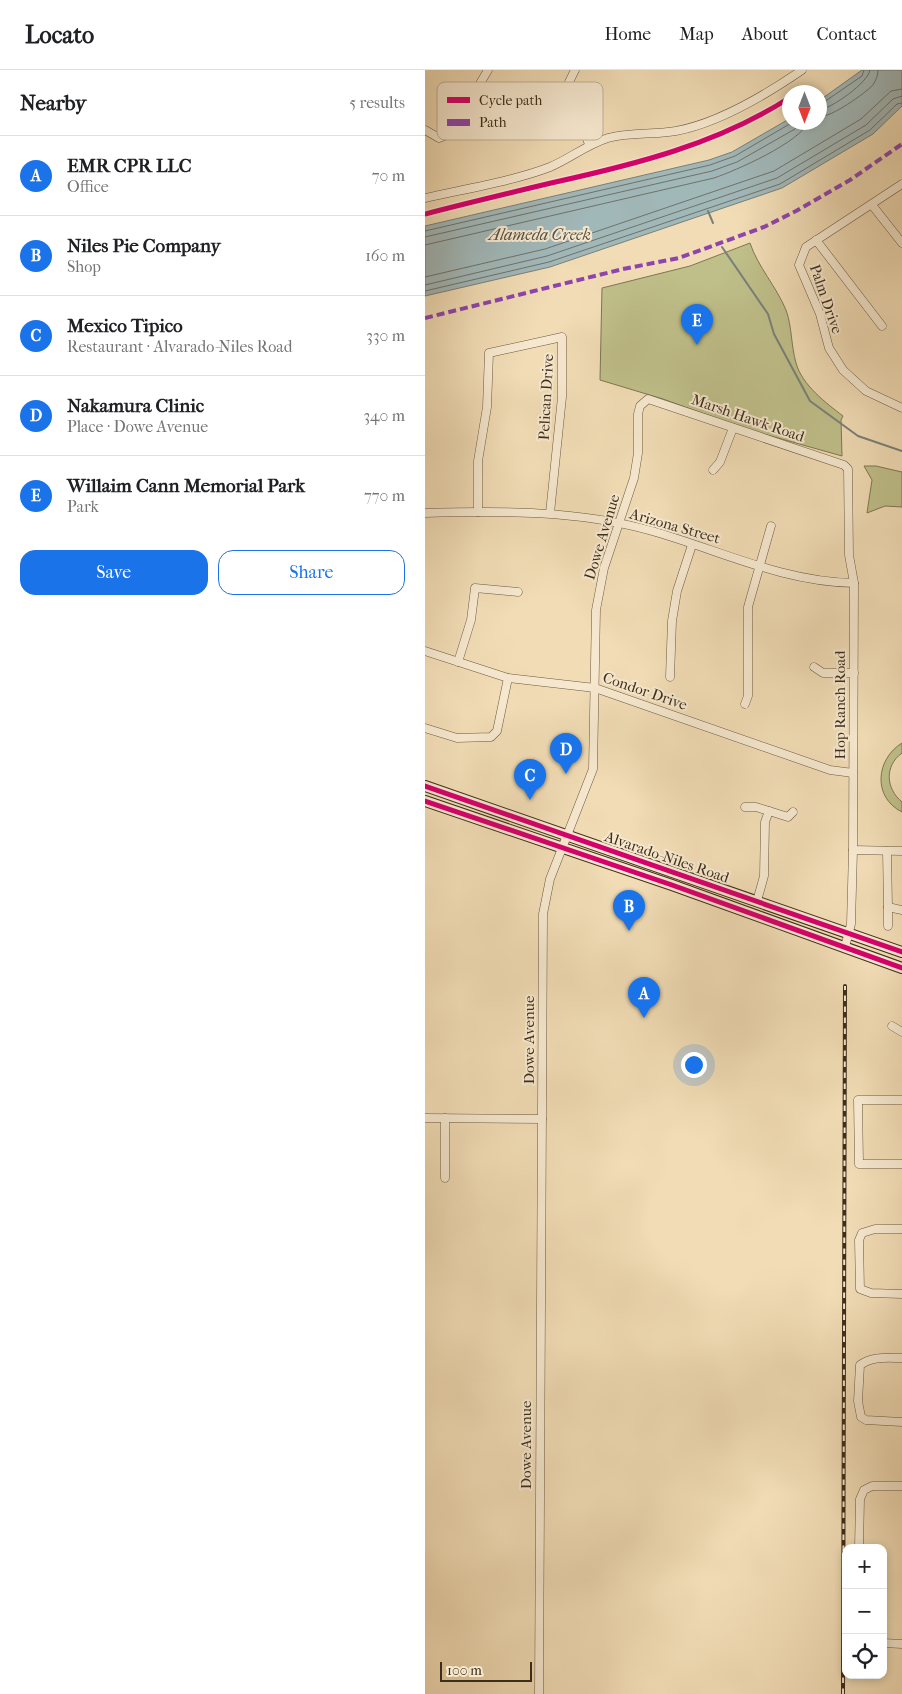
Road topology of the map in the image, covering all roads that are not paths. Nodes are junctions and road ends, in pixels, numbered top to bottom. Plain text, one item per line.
1 (488, 70) edge
2 (575, 70) edge
3 (802, 70) edge
4 (481, 82) edge
5 (569, 82) edge
6 (425, 130) edge
7 (437, 137) edge
8 (587, 140) edge
9 (589, 144) junction
10 (902, 184) edge
11 (425, 198) edge
12 (872, 206) junction
13 (816, 240) junction
14 (902, 244) edge
15 (882, 326) dead end
16 (643, 402) joint
17 (902, 408) edge
18 (733, 428) junction
19 (844, 464) joint
20 (713, 470) dead end
21 (478, 512) junction
22 (425, 513) edge
23 (550, 513) junction
24 (620, 524) junction
25 (771, 526) dead end
26 (692, 545) junction
27 (761, 566) junction
28 (853, 583) junction
29 (518, 592) dead end
30 (425, 652) edge
31 (458, 662) junction
32 (814, 667) dead end
33 (854, 672) junction
34 (670, 677) dead end
35 (508, 678) junction
36 (595, 688) junction
37 (745, 704) dead end
38 (425, 728) edge
39 (853, 773) junction
40 (425, 786) edge
41 (425, 801) edge
42 (745, 807) dead end
43 (769, 811) junction
44 (793, 812) dead end
45 (567, 836) junction
46 (563, 848) junction
47 (853, 850) junction
48 (887, 851) junction
49 (902, 851) edge
50 (757, 901) junction
51 (888, 907) junction
52 (902, 910) edge
53 (888, 926) dead end
54 (849, 934) junction
55 (845, 947) junction
56 (902, 952) edge
57 (902, 968) edge
58 (892, 1026) dead end
59 (902, 1032) edge
60 (902, 1100) edge
61 (425, 1118) edge
62 (445, 1118) junction
63 (542, 1119) junction
64 (902, 1164) edge
65 (445, 1178) dead end
66 (902, 1228) edge
67 (902, 1294) edge
68 (902, 1358) edge
69 (902, 1422) edge
70 (902, 1486) edge
71 (859, 1544) edge
72 (887, 1643) edge
73 (902, 1644) edge
74 (539, 1694) edge

1 - 4 street
2 - 5 street
3 - 9 street
6 - 7 street
8 - 9 street
9 - 11 street
10 - 12 street, Palm Drive
12 - 13 street, Palm Drive
12 - 14 street
13 - 15 street
13 - 17 street, Palm Drive
16 - 18 street, Marsh Hawk Road
16 - 24 street, Dowe Avenue
18 - 19 street, Marsh Hawk Road
18 - 20 street
19 - 28 street, Hop Ranch Road
21 - 22 street, Arizona Street
21 - 23 street, Arizona Street
21 - 23 street, Pelican Drive
23 - 24 street, Arizona Street
24 - 26 street, Arizona Street
24 - 36 street, Dowe Avenue
25 - 27 street
26 - 27 street, Arizona Street
26 - 34 street
27 - 28 street, Arizona Street
27 - 37 street
28 - 33 street, Hop Ranch Road
29 - 31 street
30 - 31 street, Condor Drive
31 - 35 street, Condor Drive
32 - 33 street
33 - 39 street, Hop Ranch Road
35 - 36 street, Condor Drive
35 - 38 street
36 - 39 street, Condor Drive
36 - 45 street, Dowe Avenue
39 - 47 street, Hop Ranch Road
40 - 45 main road, Alvarado-Niles Road
41 - 46 main road, Alvarado-Niles Road
42 - 43 street
43 - 44 street
43 - 50 street
45 - 46 street, Dowe Avenue
45 - 50 main road, Alvarado-Niles Road
46 - 55 main road, Alvarado-Niles Road
46 - 63 street, Dowe Avenue
47 - 48 street
47 - 54 street, Hop Ranch Road
48 - 49 street
48 - 51 street
50 - 54 main road, Alvarado-Niles Road
51 - 52 street
51 - 53 street
54 - 55 street, Hop Ranch Road
54 - 56 main road, Alvarado-Niles Road
55 - 57 main road, Alvarado-Niles Road
58 - 59 street
60 - 64 street
61 - 62 street
62 - 63 street
62 - 65 street
63 - 74 street, Dowe Avenue
66 - 67 street
68 - 69 street
70 - 71 street
72 - 73 street

